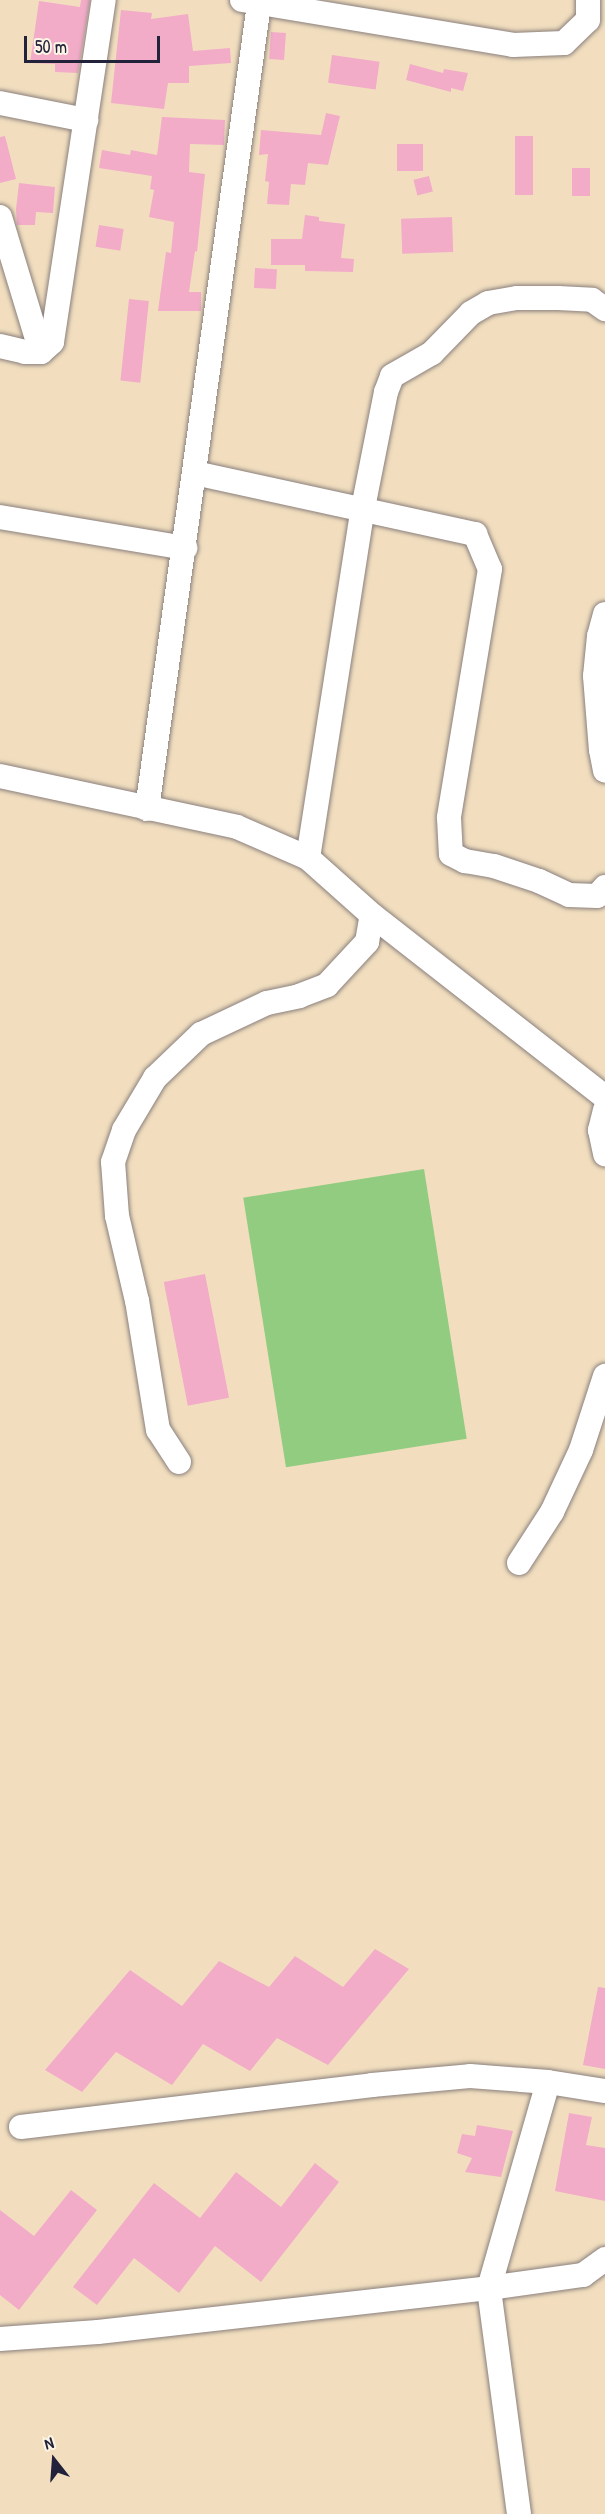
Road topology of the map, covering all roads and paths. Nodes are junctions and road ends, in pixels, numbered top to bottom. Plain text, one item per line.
1 (104, 0) edge
2 (588, 0) edge
3 (251, 2) edge
4 (0, 103) edge
5 (86, 120) junction
6 (0, 217) edge
7 (605, 309) edge
8 (0, 346) edge
9 (41, 352) junction
10 (195, 473) junction
11 (363, 508) junction
12 (0, 517) edge
13 (185, 548) junction
14 (605, 615) edge
15 (605, 771) edge
16 (0, 776) edge
17 (147, 809) junction
18 (309, 858) junction
19 (605, 887) edge
20 (372, 915) junction
21 (605, 1097) edge
22 (605, 1110) edge
23 (605, 1154) edge
24 (605, 1376) edge
25 (179, 1462) dead end
26 (519, 1563) dead end
27 (548, 2082) junction
28 (605, 2091) edge
29 (21, 2127) dead end
30 (605, 2259) edge
31 (489, 2288) junction
32 (0, 2339) edge
33 (519, 2514) edge

1 - 5 street
2 - 3 street
3 - 10 street
4 - 5 street
5 - 9 street
6 - 9 street
7 - 11 street
8 - 9 street
10 - 11 street
10 - 13 street
11 - 18 street
11 - 19 street
12 - 13 street
13 - 17 street
14 - 15 street
16 - 17 street
17 - 18 street
18 - 20 street
20 - 21 street
20 - 25 street
22 - 23 street
24 - 26 street
27 - 28 street
27 - 29 street
27 - 31 street
30 - 31 street
31 - 32 street
31 - 33 street

